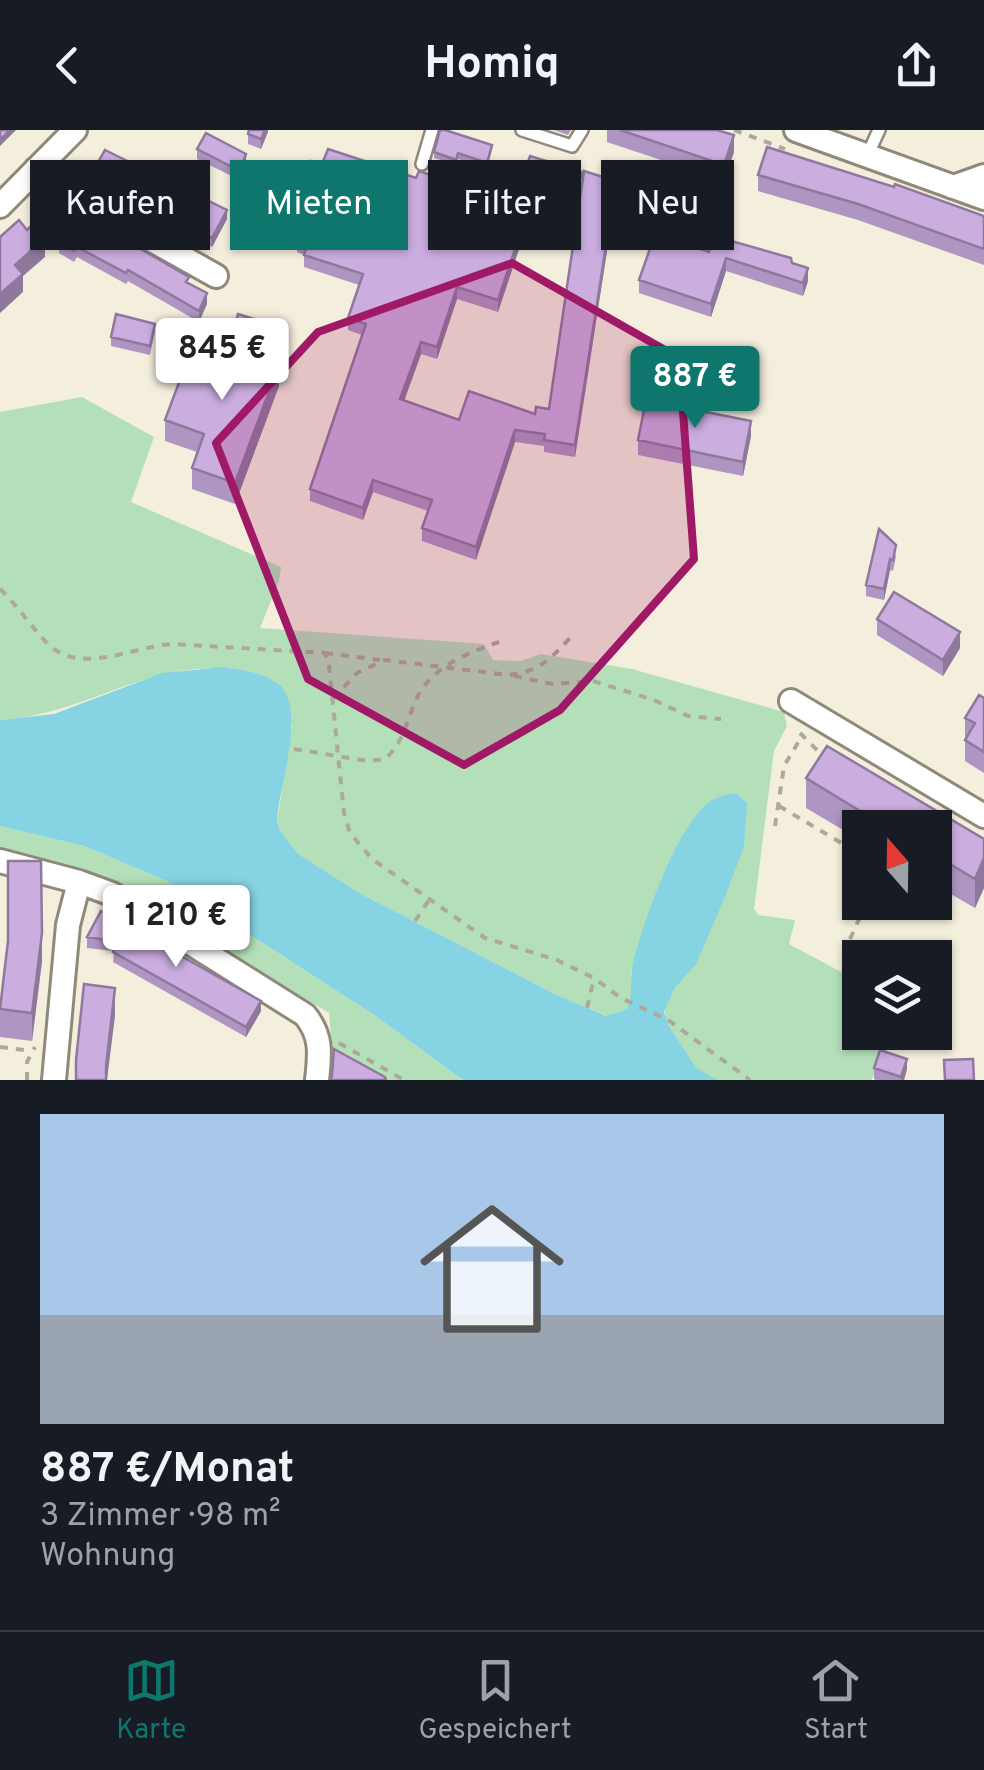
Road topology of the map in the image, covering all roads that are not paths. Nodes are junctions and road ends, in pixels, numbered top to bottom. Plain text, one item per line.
1 (75, 130) edge
2 (432, 130) edge
3 (522, 130) edge
4 (582, 130) edge
5 (796, 130) edge
6 (879, 130) edge
7 (867, 156) junction
8 (46, 160) edge
9 (422, 164) dead end
10 (30, 176) edge
11 (984, 176) edge
12 (953, 187) junction
13 (984, 198) edge
14 (0, 206) edge
15 (170, 250) edge
16 (216, 276) dead end
17 (792, 702) dead end
18 (984, 816) edge
19 (0, 861) edge
20 (79, 882) junction
21 (54, 1080) edge
22 (317, 1080) edge

1 - 8 street
2 - 9 lane
3 - 4 lane
5 - 7 street
6 - 7 lane
7 - 12 street
10 - 14 street
11 - 12 street
12 - 13 street
15 - 16 street
17 - 18 street
19 - 20 street
20 - 21 street
20 - 22 street

